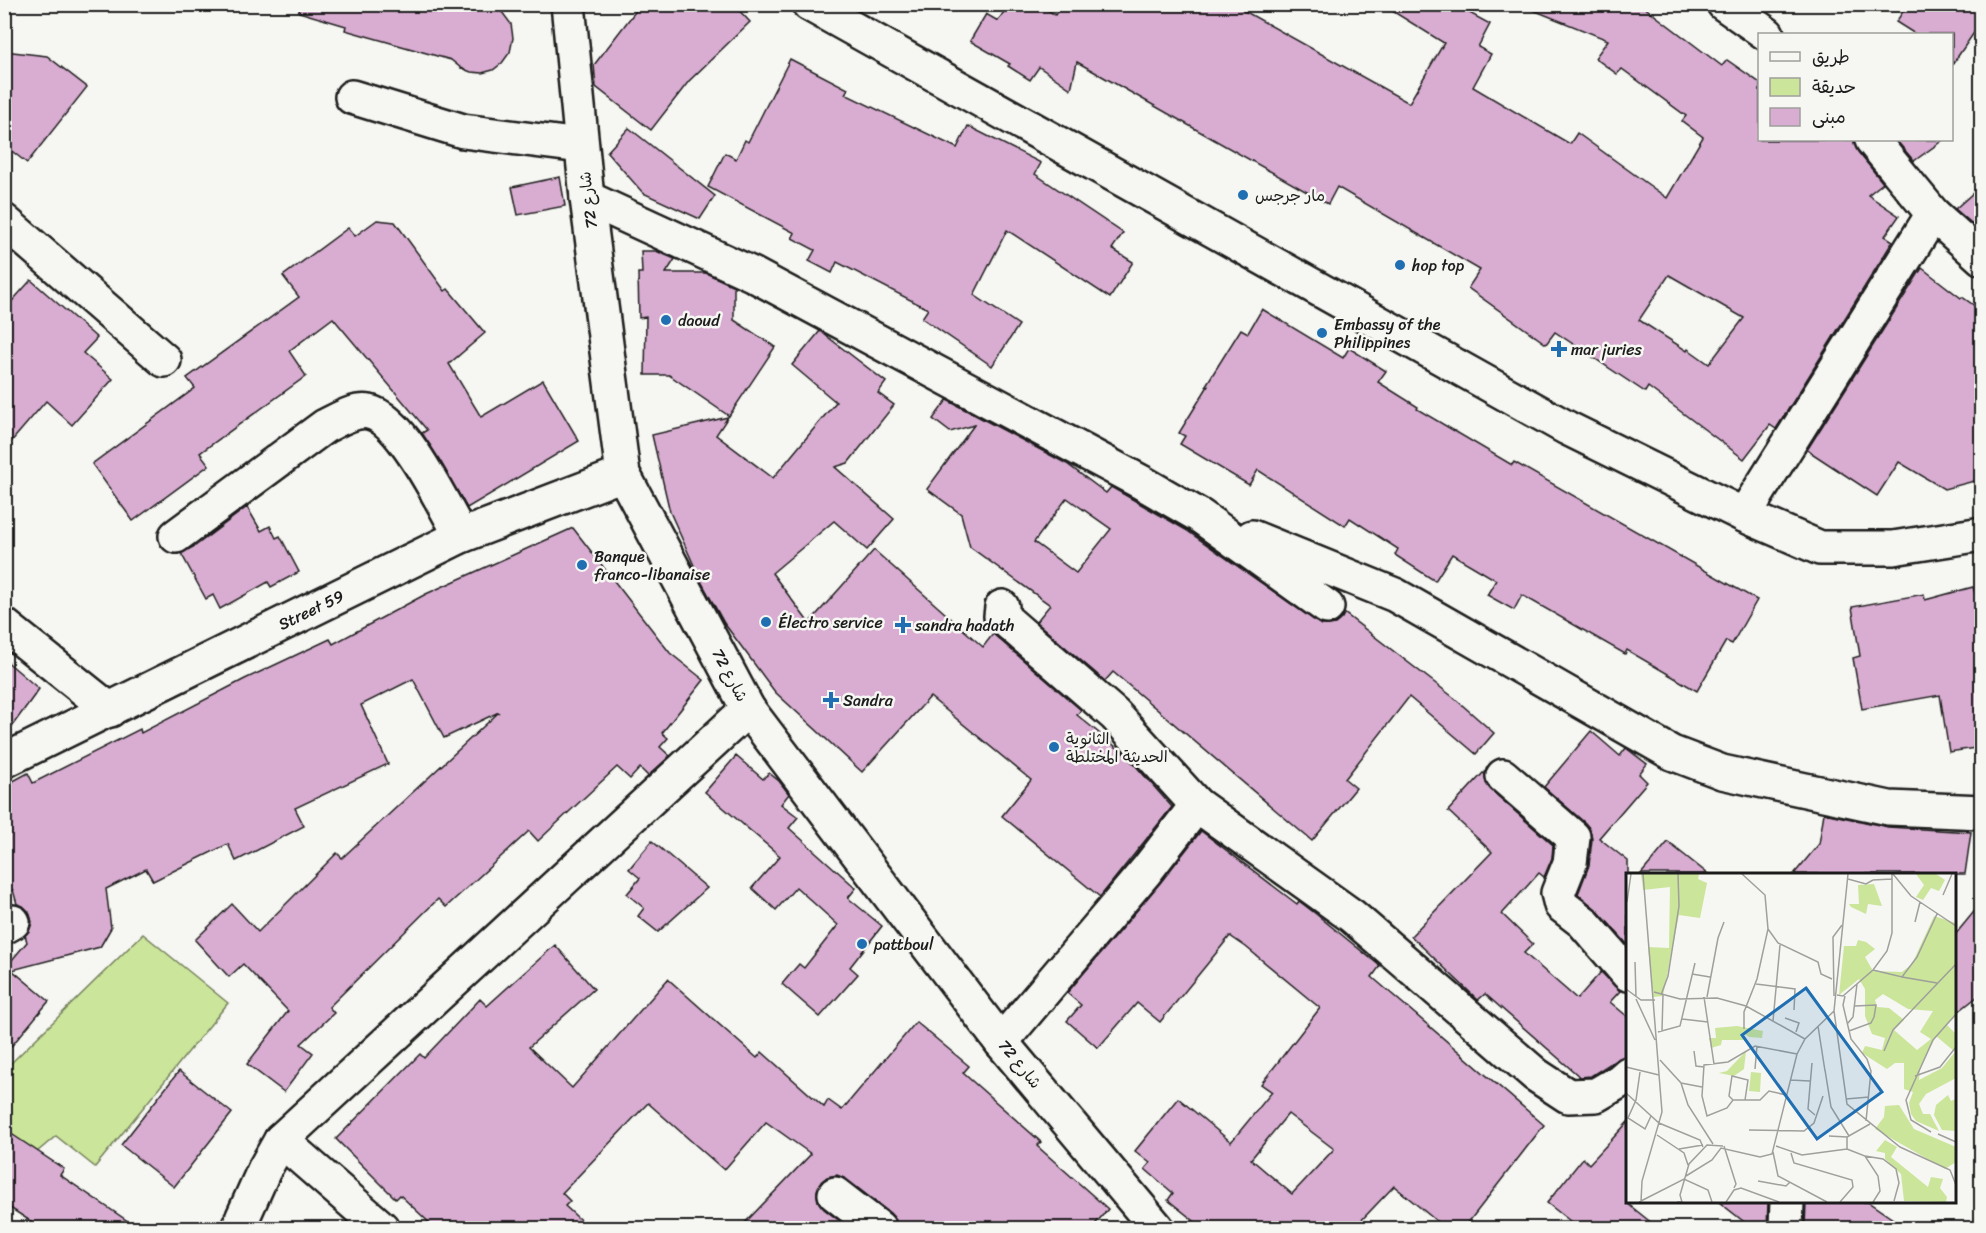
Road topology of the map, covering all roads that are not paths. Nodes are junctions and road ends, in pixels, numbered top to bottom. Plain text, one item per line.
1 (567, 4) edge
2 (809, 4) edge
3 (1724, 4) edge
4 (1766, 33) edge
5 (352, 97) dead end
6 (1873, 141) edge
7 (581, 146) junction
8 (587, 198) junction
9 (1933, 214) junction
10 (4, 221) edge
11 (1982, 258) edge
12 (164, 360) dead end
13 (623, 474) junction
14 (1744, 515) junction
15 (1200, 516) junction
16 (1982, 534) edge
17 (176, 536) dead end
18 (461, 536) junction
19 (1002, 607) dead end
20 (1327, 607) dead end
21 (4, 626) edge
22 (748, 709) junction
23 (110, 710) junction
24 (4, 761) edge
25 (1503, 776) dead end
26 (1197, 806) junction
27 (1982, 812) edge
28 (1626, 972) edge
29 (1001, 1042) junction
30 (1626, 1076) edge
31 (281, 1140) junction
32 (835, 1194) dead end
33 (1787, 1203) edge
34 (1151, 1227) edge
35 (238, 1228) edge
36 (382, 1228) edge
37 (879, 1228) edge
38 (1786, 1228) edge

1 - 7 street, شارع 72
2 - 14 street
3 - 4 street
5 - 7 street
6 - 9 street
7 - 8 street, شارع 72
8 - 13 street, شارع 72
8 - 15 street
9 - 11 street
9 - 14 street
10 - 12 street
13 - 18 street, Street 59
13 - 22 street, شارع 72
14 - 16 street
15 - 20 street
15 - 27 street
17 - 18 street
18 - 23 street, Street 59
19 - 26 street
21 - 23 street
22 - 29 street, شارع 72
22 - 31 street
23 - 24 street, Street 59
25 - 28 street
26 - 29 street
26 - 30 street
29 - 34 street, شارع 72
31 - 35 street
31 - 36 street
32 - 37 street
33 - 38 street

